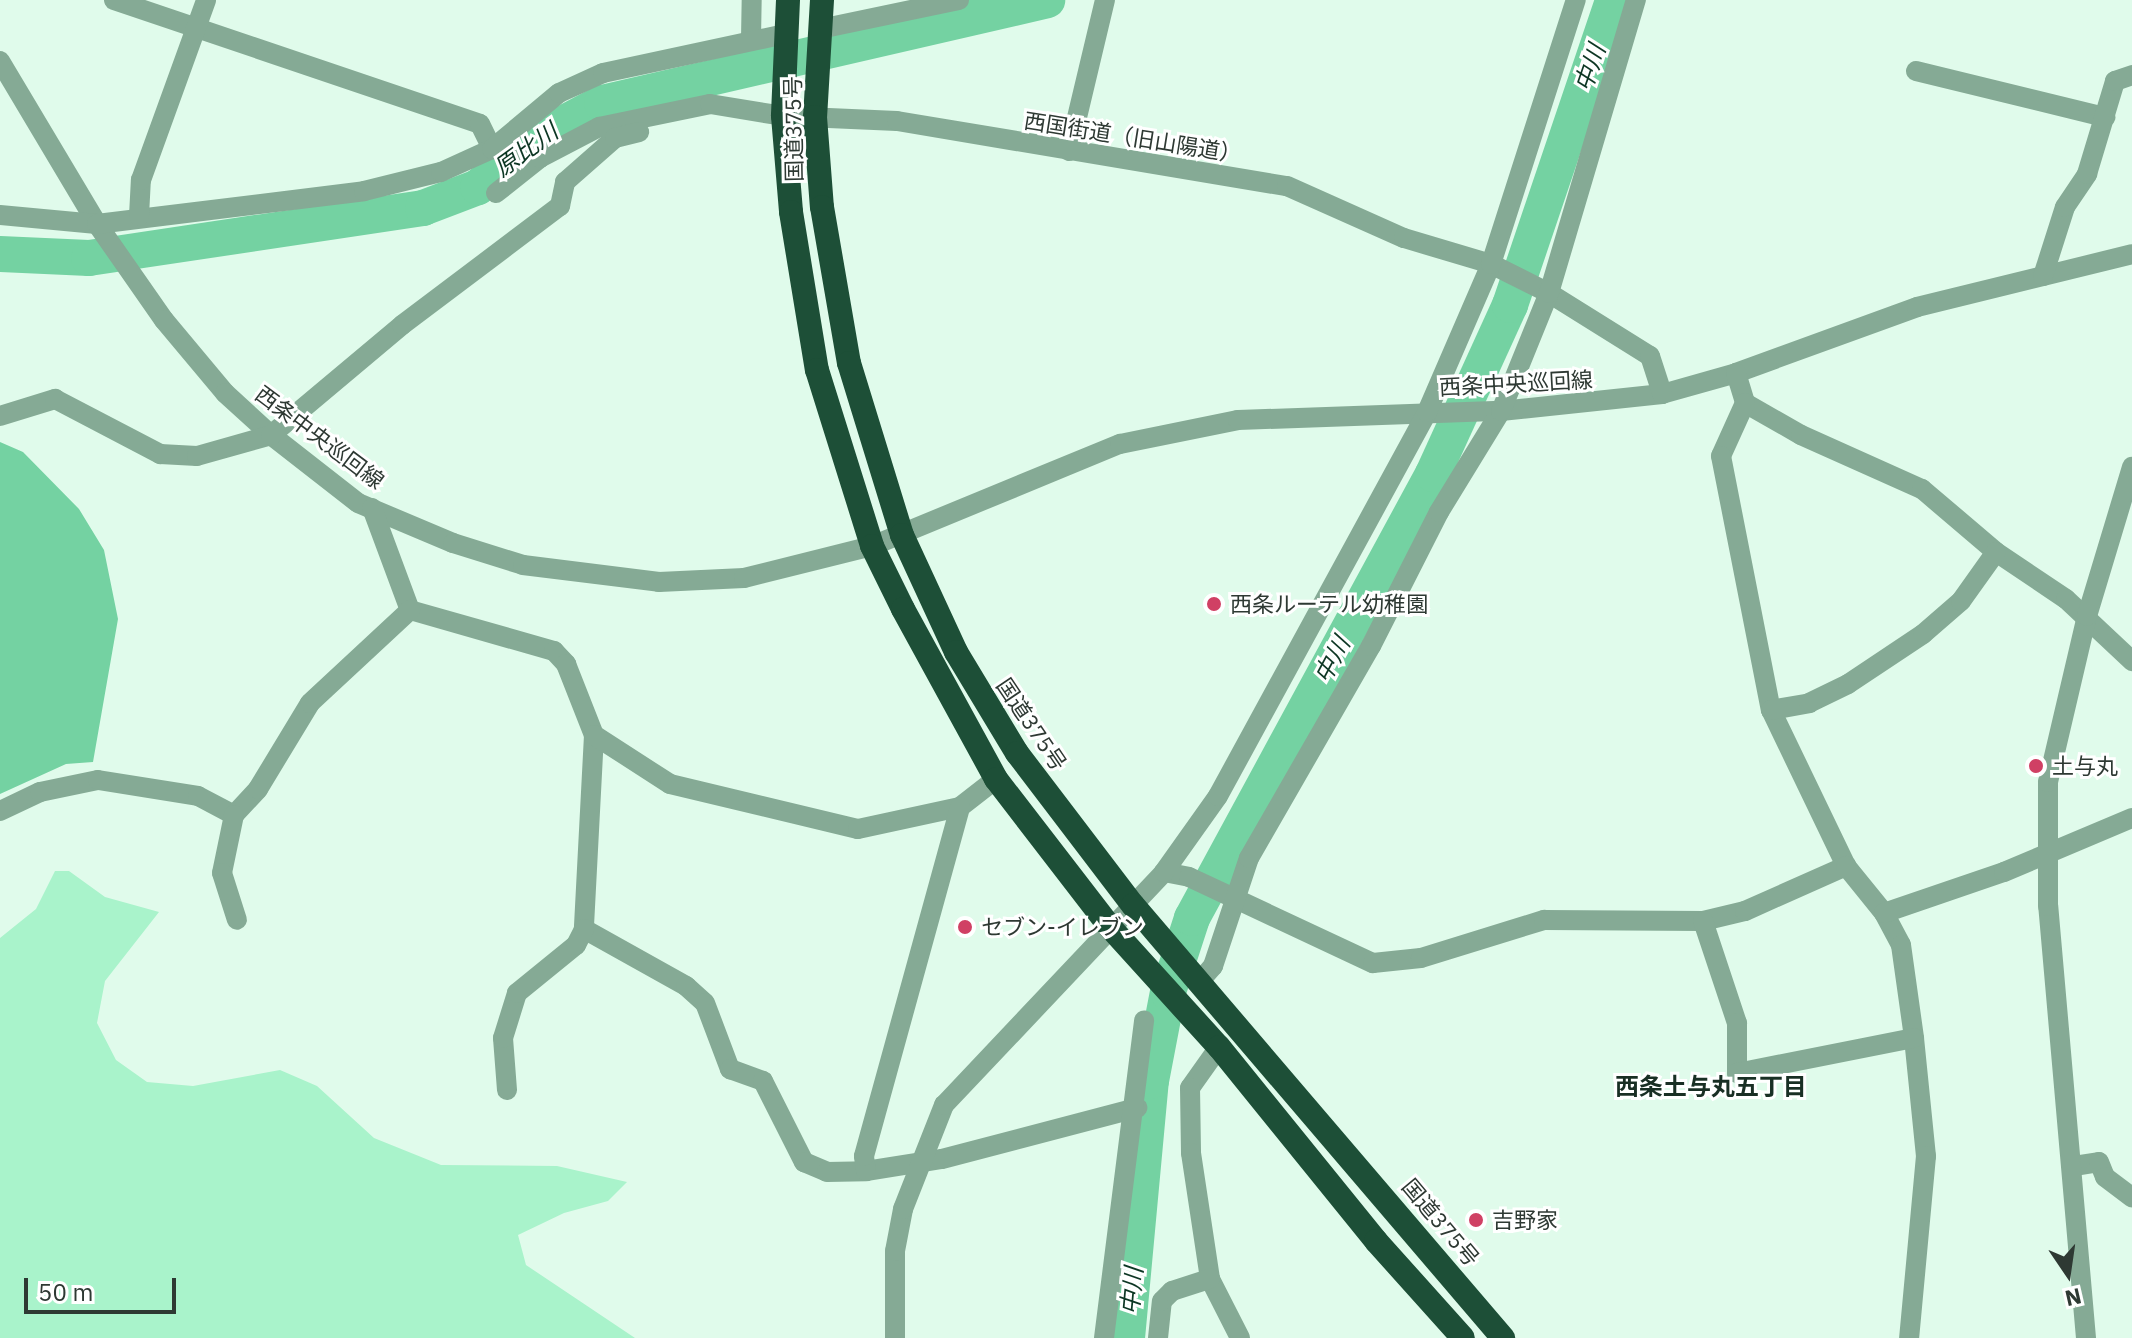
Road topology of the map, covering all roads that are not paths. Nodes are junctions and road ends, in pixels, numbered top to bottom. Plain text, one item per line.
1 (114, 0) edge
2 (206, 0) edge
3 (752, 0) edge
4 (788, 0) edge
5 (822, 0) edge
6 (959, 0) edge
7 (1576, 0) edge
8 (1636, 0) edge
9 (1104, 5) edge
10 (196, 27) junction
11 (820, 29) junction
12 (785, 34) junction
13 (751, 39) junction
14 (0, 61) edge
15 (1916, 71) dead end
16 (2132, 75) edge
17 (683, 110) junction
18 (783, 116) junction
19 (815, 117) junction
20 (2105, 117) junction
21 (492, 149) junction
22 (1069, 151) junction
23 (540, 158) junction
24 (496, 193) dead end
25 (0, 215) edge
26 (139, 216) junction
27 (101, 230) junction
28 (2132, 254) edge
29 (1496, 266) junction
30 (2043, 276) junction
31 (1544, 290) junction
32 (1736, 373) junction
33 (1662, 394) junction
34 (1745, 403) junction
35 (1497, 411) junction
36 (1431, 412) junction
37 (0, 416) edge
38 (271, 435) junction
39 (2132, 467) edge
40 (372, 508) junction
41 (902, 535) junction
42 (872, 546) junction
43 (1996, 552) junction
44 (410, 610) junction
45 (2087, 616) junction
46 (2132, 661) edge
47 (1771, 710) junction
48 (594, 735) junction
49 (996, 779) junction
50 (960, 807) junction
51 (0, 811) edge
52 (234, 815) junction
53 (2132, 818) edge
54 (2045, 853) junction
55 (1846, 866) junction
56 (1164, 872) junction
57 (1231, 899) junction
58 (1133, 905) junction
59 (1884, 913) junction
60 (237, 920) dead end
61 (1703, 921) junction
62 (1110, 927) junction
63 (584, 929) junction
64 (1200, 981) junction
65 (1144, 1021) dead end
66 (1914, 1038) junction
67 (1213, 1040) junction
68 (507, 1090) dead end
69 (1137, 1108) junction
70 (919, 1163) junction
71 (2074, 1166) junction
72 (866, 1171) junction
73 (2132, 1197) edge
74 (1210, 1279) junction
75 (895, 1338) edge
76 (1104, 1338) edge
77 (1158, 1338) edge
78 (1240, 1338) edge
79 (1463, 1338) edge
80 (1503, 1338) edge
81 (1909, 1338) edge
82 (2086, 1338) edge

1 - 10 street
2 - 10 street
3 - 13 street
4 - 12 highway, 国道375号
5 - 11 highway, 国道375号
6 - 11 street
7 - 29 street
8 - 31 street
9 - 22 street
10 - 21 street
10 - 26 street
11 - 19 highway, 国道375号
12 - 13 street
12 - 18 highway, 国道375号
13 - 21 street
14 - 27 street, 西条中央巡回線
15 - 20 street
16 - 20 street
17 - 18 street, 西国街道（旧山陽道）
17 - 23 street, 西国街道（旧山陽道）
17 - 38 street
18 - 19 street, 西国街道（旧山陽道）
18 - 42 highway, 国道375号
19 - 22 street, 西国街道（旧山陽道）
19 - 41 highway, 国道375号
20 - 30 street
21 - 23 street
21 - 26 street
22 - 29 street, 西国街道（旧山陽道）
23 - 24 street, 西国街道（旧山陽道）
25 - 27 street
26 - 27 street
27 - 38 street, 西条中央巡回線
28 - 30 street, 西条中央巡回線
29 - 31 street, 西国街道（旧山陽道）
29 - 36 street
30 - 32 street, 西条中央巡回線
31 - 33 street, 西国街道（旧山陽道）
31 - 35 street
32 - 33 street, 西条中央巡回線
32 - 34 street
33 - 35 street, 西条中央巡回線
34 - 43 street
34 - 47 street
35 - 36 street, 西条中央巡回線
35 - 57 street
36 - 41 street, 西条中央巡回線
36 - 56 street
37 - 38 street
38 - 40 street, 西条中央巡回線
39 - 45 street
40 - 42 street, 西条中央巡回線
40 - 44 street
41 - 42 street, 西条中央巡回線
41 - 58 highway, 国道375号
42 - 49 highway, 国道375号
43 - 45 street
43 - 47 street
44 - 48 street
44 - 52 street
45 - 46 street
45 - 54 street
47 - 55 street
48 - 50 street
48 - 63 street
49 - 50 street
49 - 62 highway, 国道375号
50 - 72 street
51 - 52 street
52 - 60 street
53 - 54 street
54 - 59 street
54 - 71 street
55 - 59 street
55 - 61 street
56 - 57 street
56 - 58 street
57 - 61 street
57 - 64 street
58 - 62 street
58 - 64 highway, 国道375号
59 - 66 street
61 - 66 street
62 - 67 highway, 国道375号
62 - 70 street
63 - 68 street
63 - 72 street
64 - 80 highway, 国道375号
65 - 69 street
66 - 81 street
67 - 74 street
67 - 79 highway, 国道375号
69 - 70 street
69 - 76 street
70 - 72 street
70 - 75 street
71 - 73 street
71 - 82 street
74 - 77 street
74 - 78 street

